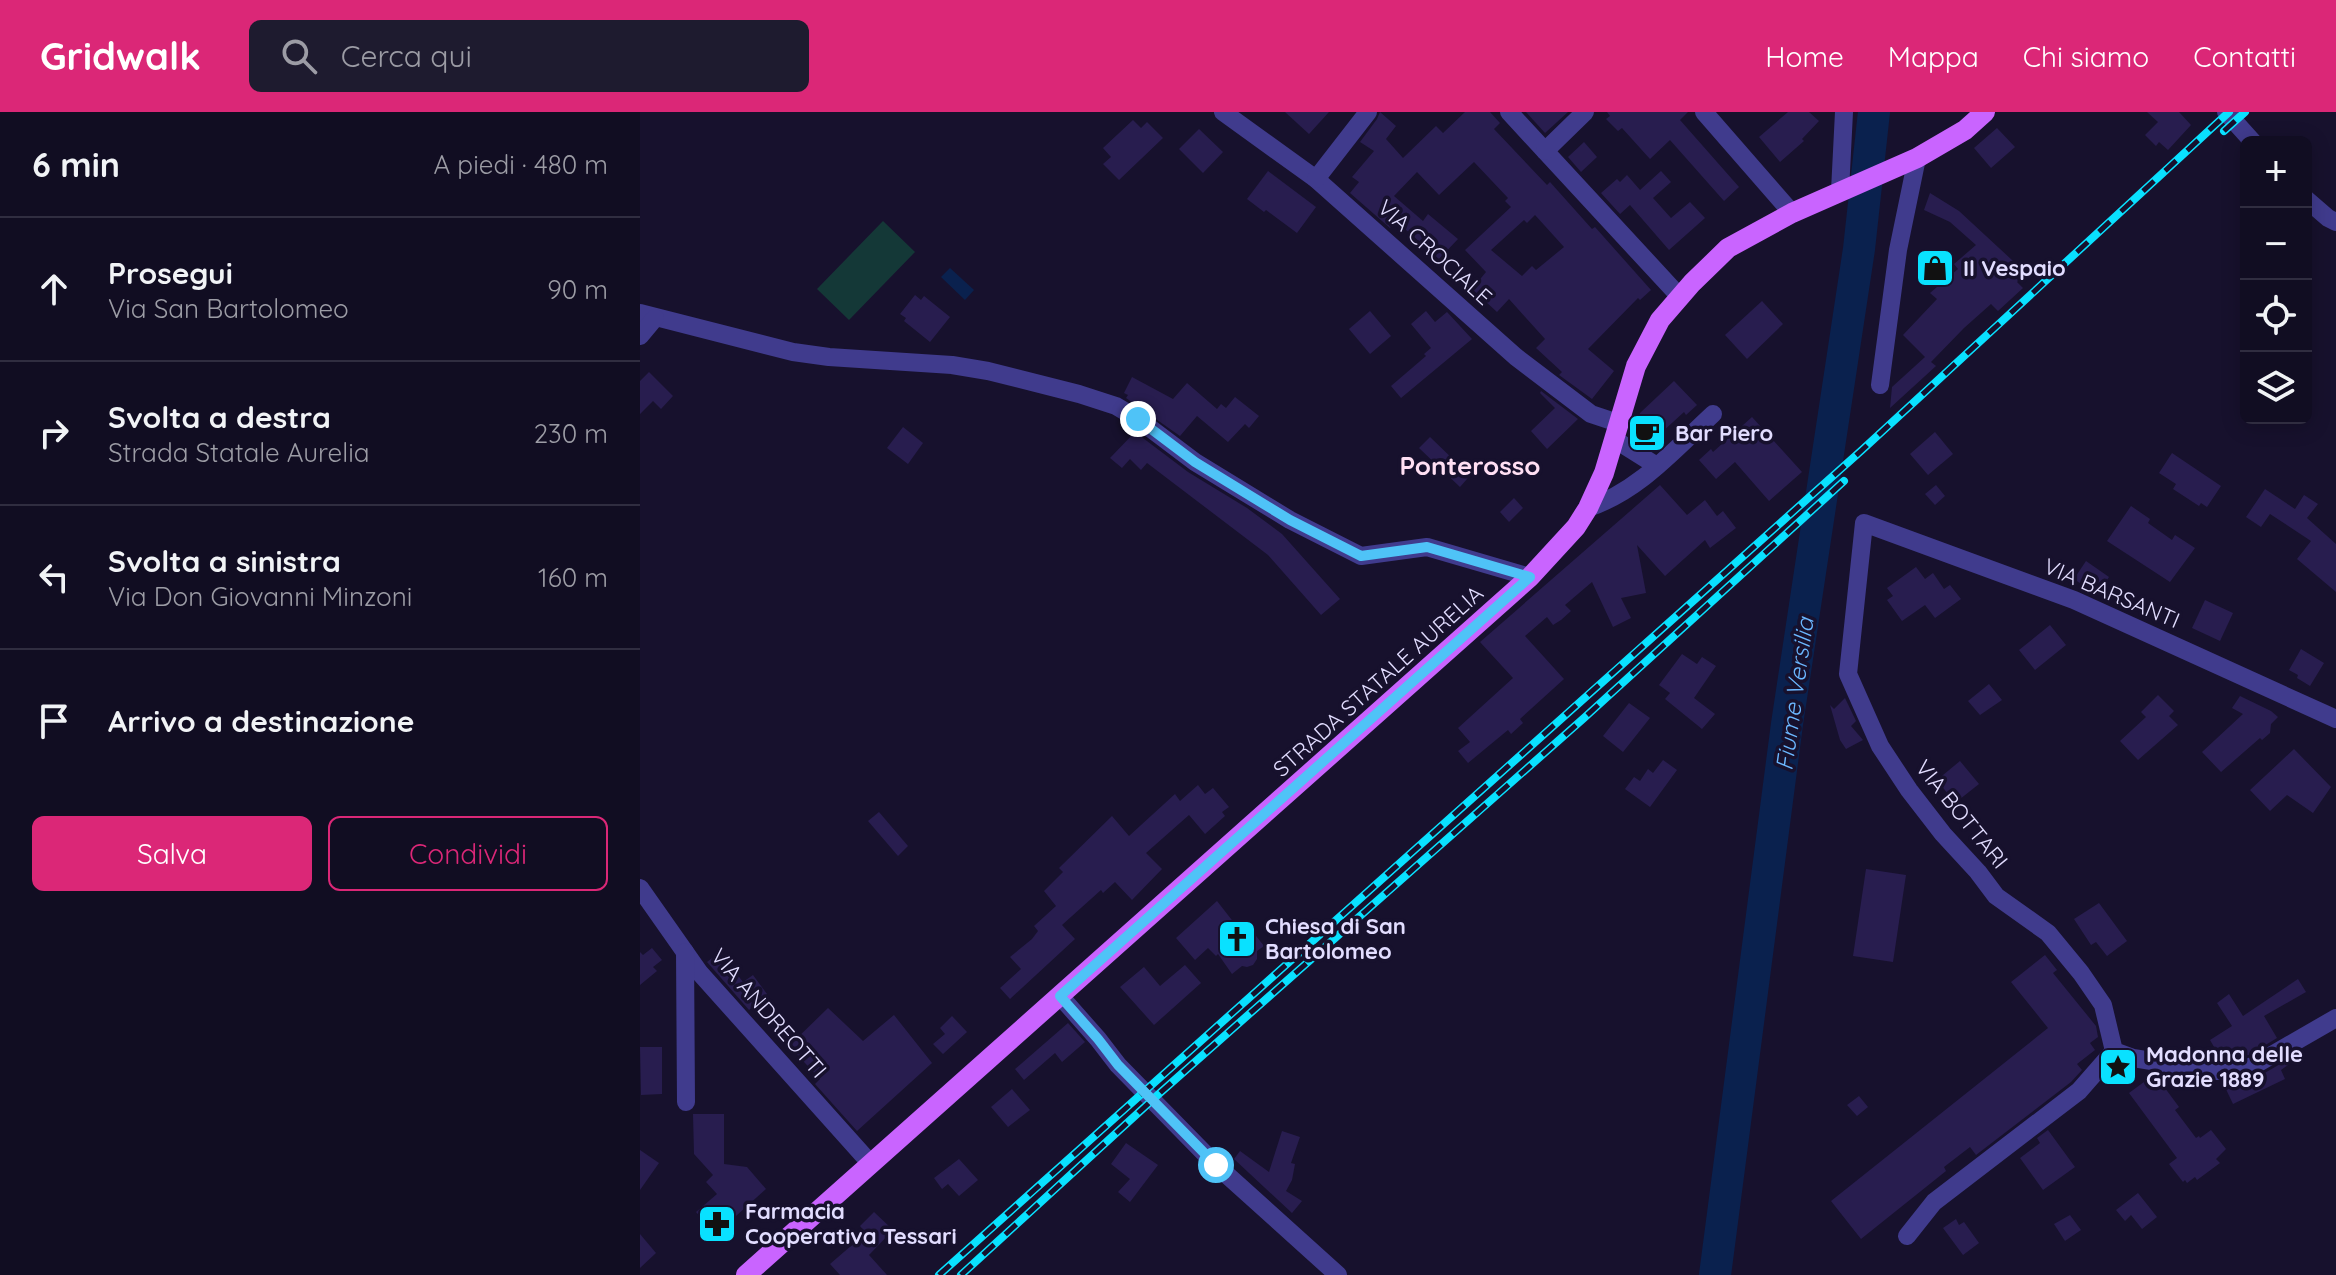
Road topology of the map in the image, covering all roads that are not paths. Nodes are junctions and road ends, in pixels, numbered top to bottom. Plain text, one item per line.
1 (1223, 112) edge
2 (1368, 112) edge
3 (1509, 112) edge
4 (1585, 112) edge
5 (1704, 112) edge
6 (1828, 112) edge
7 (1985, 112) edge
8 (2226, 112) edge
9 (1844, 119) edge
10 (2248, 136) edge
11 (1545, 151) junction
12 (1917, 158) junction
13 (1316, 179) junction
14 (1845, 189) junction
15 (2312, 204) edge
16 (1792, 213) junction
17 (2336, 222) edge
18 (1680, 297) junction
19 (648, 315) edge
20 (640, 336) edge
21 (1880, 385) dead end
22 (1713, 414) dead end
23 (1616, 431) junction
24 (1657, 466) junction
25 (1588, 508) junction
26 (1864, 523) joint
27 (1530, 577) junction
28 (2336, 719) edge
29 (640, 888) edge
30 (685, 952) junction
31 (1060, 996) junction
32 (2336, 1018) edge
33 (2114, 1051) junction
34 (686, 1102) dead end
35 (871, 1164) junction
36 (1907, 1236) dead end
37 (746, 1275) edge
38 (1338, 1275) edge

1 - 13 street, VIA CROCIALE
2 - 13 street
3 - 11 street
4 - 11 street
5 - 16 street
6 - 9 street
7 - 12 main road, STRADA STATALE AURELIA
8 - 10 street
9 - 14 street
11 - 18 street
12 - 14 main road, STRADA STATALE AURELIA
12 - 21 street
13 - 23 street, VIA CROCIALE
14 - 16 main road, STRADA STATALE AURELIA
15 - 17 street
16 - 18 main road, STRADA STATALE AURELIA
18 - 23 main road, STRADA STATALE AURELIA
19 - 20 street
19 - 27 street
22 - 24 street
23 - 24 street, VIA CROCIALE
23 - 25 main road, STRADA STATALE AURELIA
24 - 25 street
25 - 27 main road, STRADA STATALE AURELIA
26 - 28 street, VIA BARSANTI
26 - 33 street, VIA BOTTARI
27 - 31 main road, STRADA STATALE AURELIA
29 - 30 street, VIA ANDREOTTI
30 - 34 street
30 - 35 street, VIA ANDREOTTI
31 - 35 main road, STRADA STATALE AURELIA
31 - 38 street
32 - 33 street
33 - 36 street
35 - 37 main road, STRADA STATALE AURELIA

